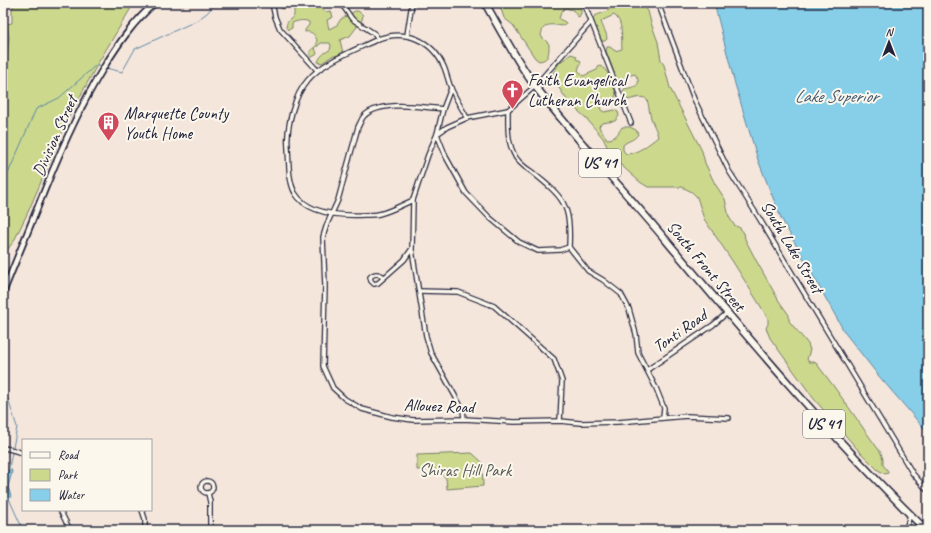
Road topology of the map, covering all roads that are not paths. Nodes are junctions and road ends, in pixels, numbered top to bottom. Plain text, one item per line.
1 (155, 3) edge
2 (272, 3) edge
3 (341, 3) edge
4 (412, 3) edge
5 (485, 3) edge
6 (584, 3) edge
7 (658, 3) edge
8 (591, 22) junction
9 (407, 35) junction
10 (378, 39) junction
11 (317, 70) junction
12 (535, 86) junction
13 (451, 88) junction
14 (443, 109) junction
15 (508, 110) junction
16 (467, 118) junction
17 (631, 123) dead end
18 (437, 134) junction
19 (413, 200) junction
20 (332, 214) junction
21 (569, 247) junction
22 (412, 250) junction
23 (385, 277) dead end
24 (419, 291) junction
25 (3, 293) edge
26 (727, 313) junction
27 (647, 370) junction
28 (663, 418) junction
29 (729, 418) dead end
30 (464, 419) junction
31 (560, 421) junction
32 (3, 448) edge
33 (22, 453) edge
34 (928, 491) edge
35 (208, 493) dead end
36 (60, 511) edge
37 (142, 511) edge
38 (910, 514) junction
39 (72, 530) edge
40 (145, 530) edge
41 (210, 530) edge
42 (906, 530) edge
43 (926, 530) edge

1 - 25 street, Division Street
2 - 11 street
3 - 10 street
4 - 9 street
5 - 12 highway, South Front Street / US 41
6 - 8 street
7 - 34 street, South Lake Street
8 - 12 street
8 - 17 street
9 - 10 street
9 - 13 street
10 - 11 street
11 - 20 street
12 - 15 street
12 - 26 highway, South Front Street / US 41
13 - 14 street
13 - 16 street
14 - 18 street
14 - 20 street, Allouez Road
15 - 16 street
15 - 21 street
16 - 18 street
18 - 19 street
18 - 21 street
19 - 20 street
19 - 22 street
20 - 30 street, Allouez Road
21 - 27 street
22 - 23 street
22 - 24 street
24 - 30 street
24 - 31 street
26 - 27 street, Tonti Road
26 - 38 highway, South Front Street / US 41
27 - 28 street
28 - 29 street, Allouez Road
28 - 31 street, Allouez Road
30 - 31 street, Allouez Road
32 - 33 street
35 - 41 street
36 - 39 street
37 - 40 street
38 - 42 street
38 - 43 highway, South Front Street / US 41

